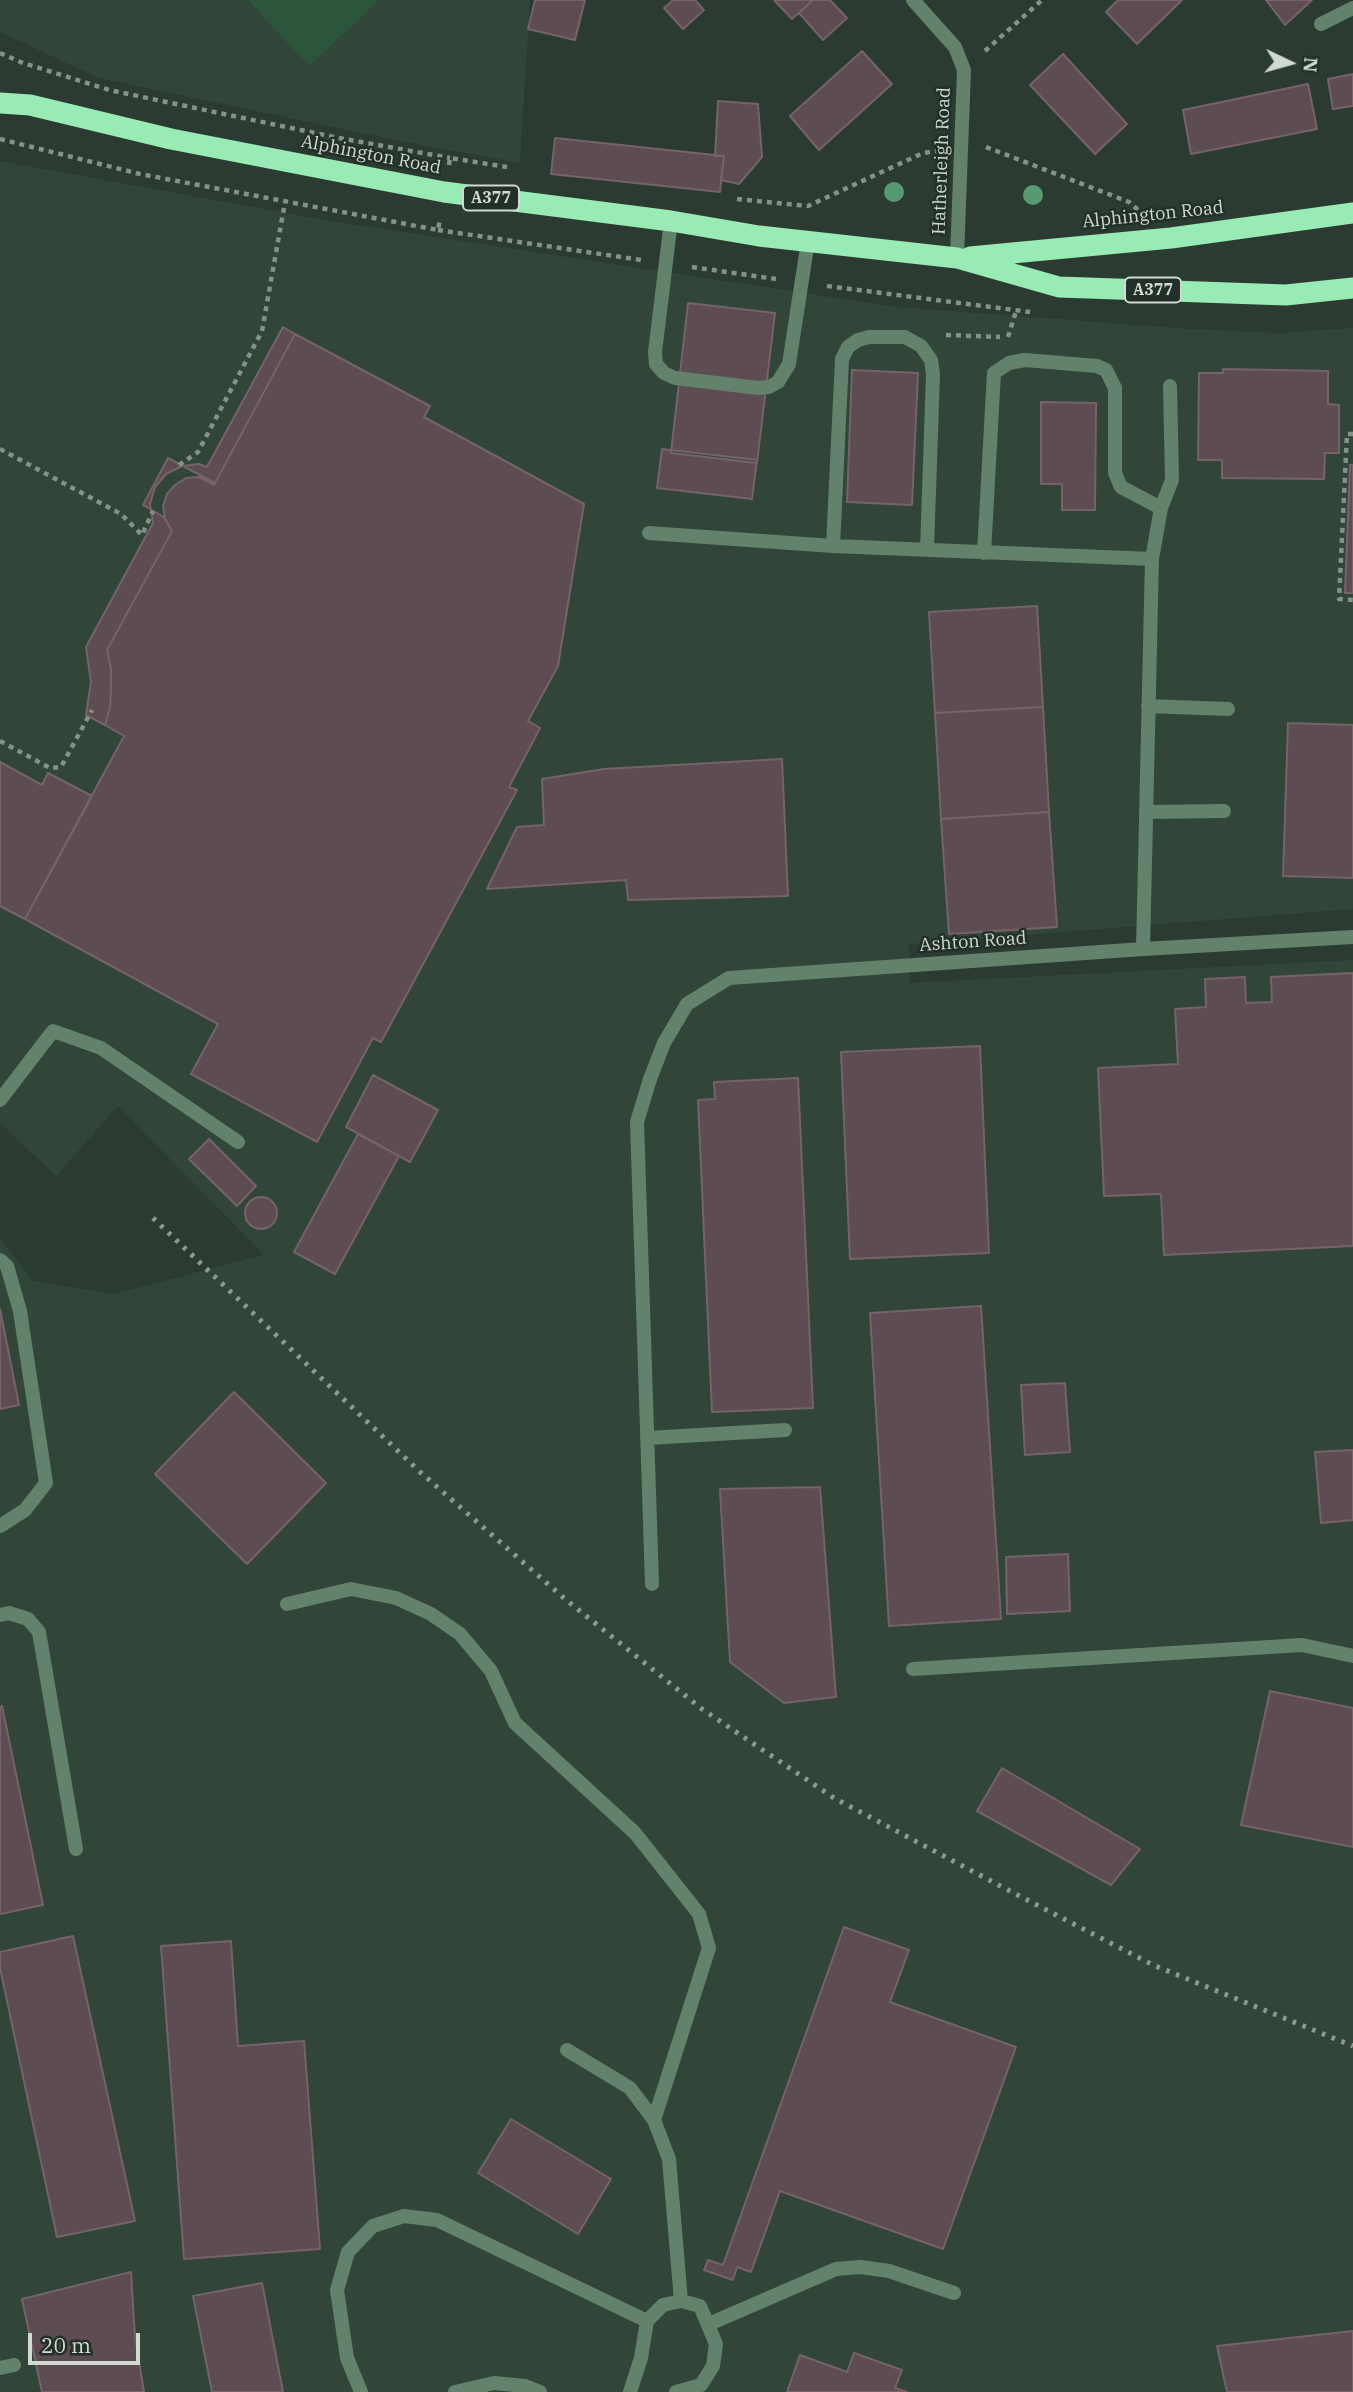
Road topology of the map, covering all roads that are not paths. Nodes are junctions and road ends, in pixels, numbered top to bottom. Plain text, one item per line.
1 (913, 0) edge
2 (1353, 8) edge
3 (1321, 24) dead end
4 (0, 87) edge
5 (0, 103) edge
6 (30, 105) junction
7 (1353, 213) edge
8 (671, 221) junction
9 (808, 241) junction
10 (957, 258) junction
11 (1353, 288) edge
12 (1170, 386) dead end
13 (1161, 508) junction
14 (649, 533) dead end
15 (833, 546) junction
16 (926, 550) junction
17 (985, 553) junction
18 (1152, 559) junction
19 (1148, 706) junction
20 (1228, 709) dead end
21 (1224, 811) dead end
22 (1146, 812) junction
23 (1353, 937) edge
24 (1143, 949) junction
25 (0, 1100) edge
26 (238, 1142) dead end
27 (0, 1260) edge
28 (785, 1430) dead end
29 (648, 1438) junction
30 (0, 1526) edge
31 (652, 1584) dead end
32 (287, 1604) dead end
33 (0, 1615) edge
34 (1353, 1656) edge
35 (913, 1669) dead end
36 (76, 1849) dead end
37 (567, 2050) dead end
38 (654, 2120) junction
39 (954, 2293) dead end
40 (681, 2301) junction
41 (647, 2321) junction
42 (709, 2324) junction
43 (361, 2392) edge
44 (455, 2392) edge
45 (540, 2392) edge
46 (630, 2392) edge
47 (676, 2392) edge

1 - 10 street, Hatherleigh Road
2 - 3 street
4 - 6 highway, Alphington Road / A377
5 - 6 highway, Alphington Road / A377
6 - 8 highway, Alphington Road / A377
7 - 10 highway, Alphington Road / A377
8 - 9 highway, Alphington Road / A377
8 - 9 street
9 - 10 highway, Alphington Road / A377
10 - 11 highway, Alphington Road / A377
12 - 13 street
13 - 17 street
13 - 18 street
14 - 15 street
15 - 16 street
15 - 16 street
16 - 17 street
17 - 18 street
18 - 19 street
19 - 20 street
19 - 22 street
21 - 22 street
22 - 24 street
23 - 24 street, Ashton Road
24 - 29 street, Ashton Road
25 - 26 street
27 - 30 street
28 - 29 street
29 - 31 street, Ashton Road
32 - 38 street
33 - 36 street
34 - 35 street
37 - 38 street
38 - 40 street
39 - 42 street
40 - 41 street
40 - 42 street
41 - 43 street
41 - 46 street
42 - 47 street
44 - 45 street

